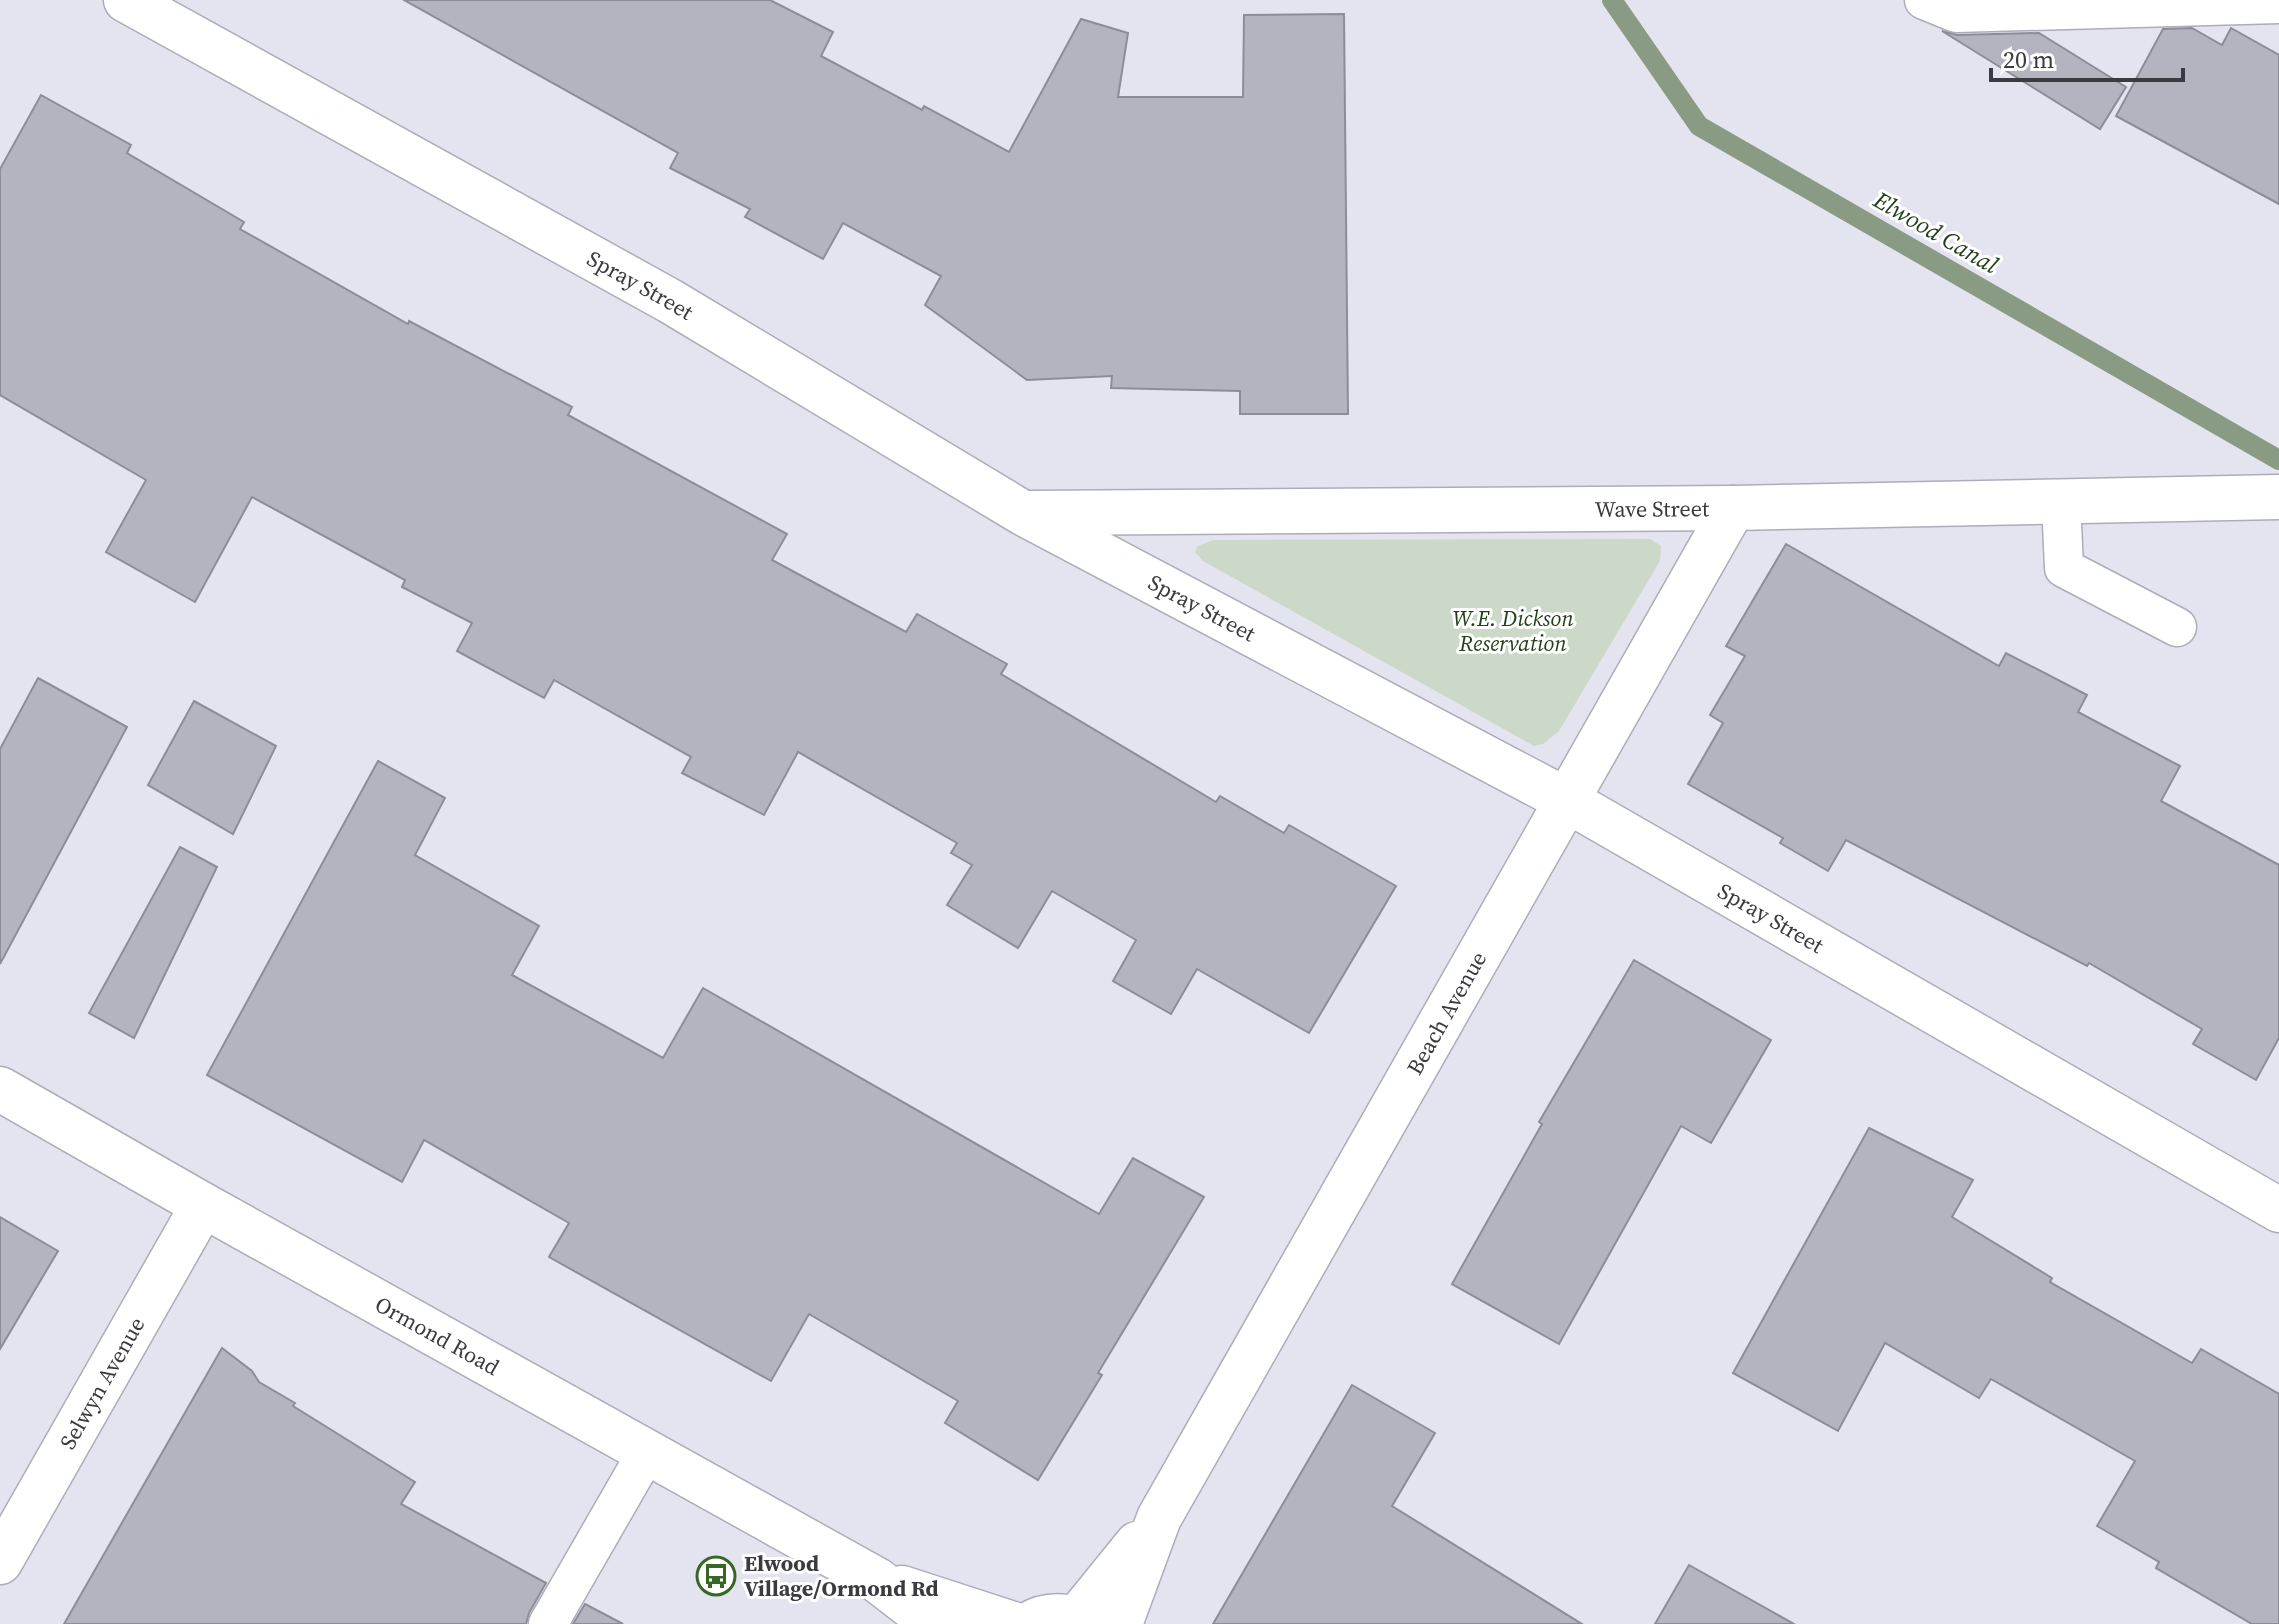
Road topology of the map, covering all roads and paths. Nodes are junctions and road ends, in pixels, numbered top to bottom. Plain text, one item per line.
1 (126, 0) edge
2 (1924, 0) edge
3 (2279, 4) edge
4 (2279, 497) edge
5 (2061, 501) junction
6 (1733, 508) junction
7 (1023, 513) junction
8 (2177, 627) dead end
9 (1568, 801) junction
10 (0, 1089) edge
11 (203, 1205) junction
12 (2279, 1210) edge
13 (647, 1452) junction
14 (1159, 1518) junction
15 (0, 1562) edge
16 (877, 1580) junction
17 (1084, 1621) edge
18 (548, 1624) edge
19 (934, 1624) edge
20 (1013, 1624) edge
21 (1029, 1624) edge
22 (1120, 1624) edge

1 - 7 street, Spray Street
2 - 3 lane
4 - 5 street, Wave Street
5 - 6 street, Wave Street
5 - 8 lane
6 - 7 street, Wave Street
6 - 9 street, Beach Avenue
7 - 9 street, Spray Street
9 - 12 street, Spray Street
9 - 14 street, Beach Avenue
10 - 11 street, Ormond Road
11 - 13 street, Ormond Road
11 - 15 street, Selwyn Avenue
13 - 16 street, Ormond Road
13 - 18 lane
14 - 17 street, Beach Avenue
14 - 22 street, Beach Avenue
16 - 19 street, Ormond Road
16 - 20 street, Ormond Road
17 - 21 street

